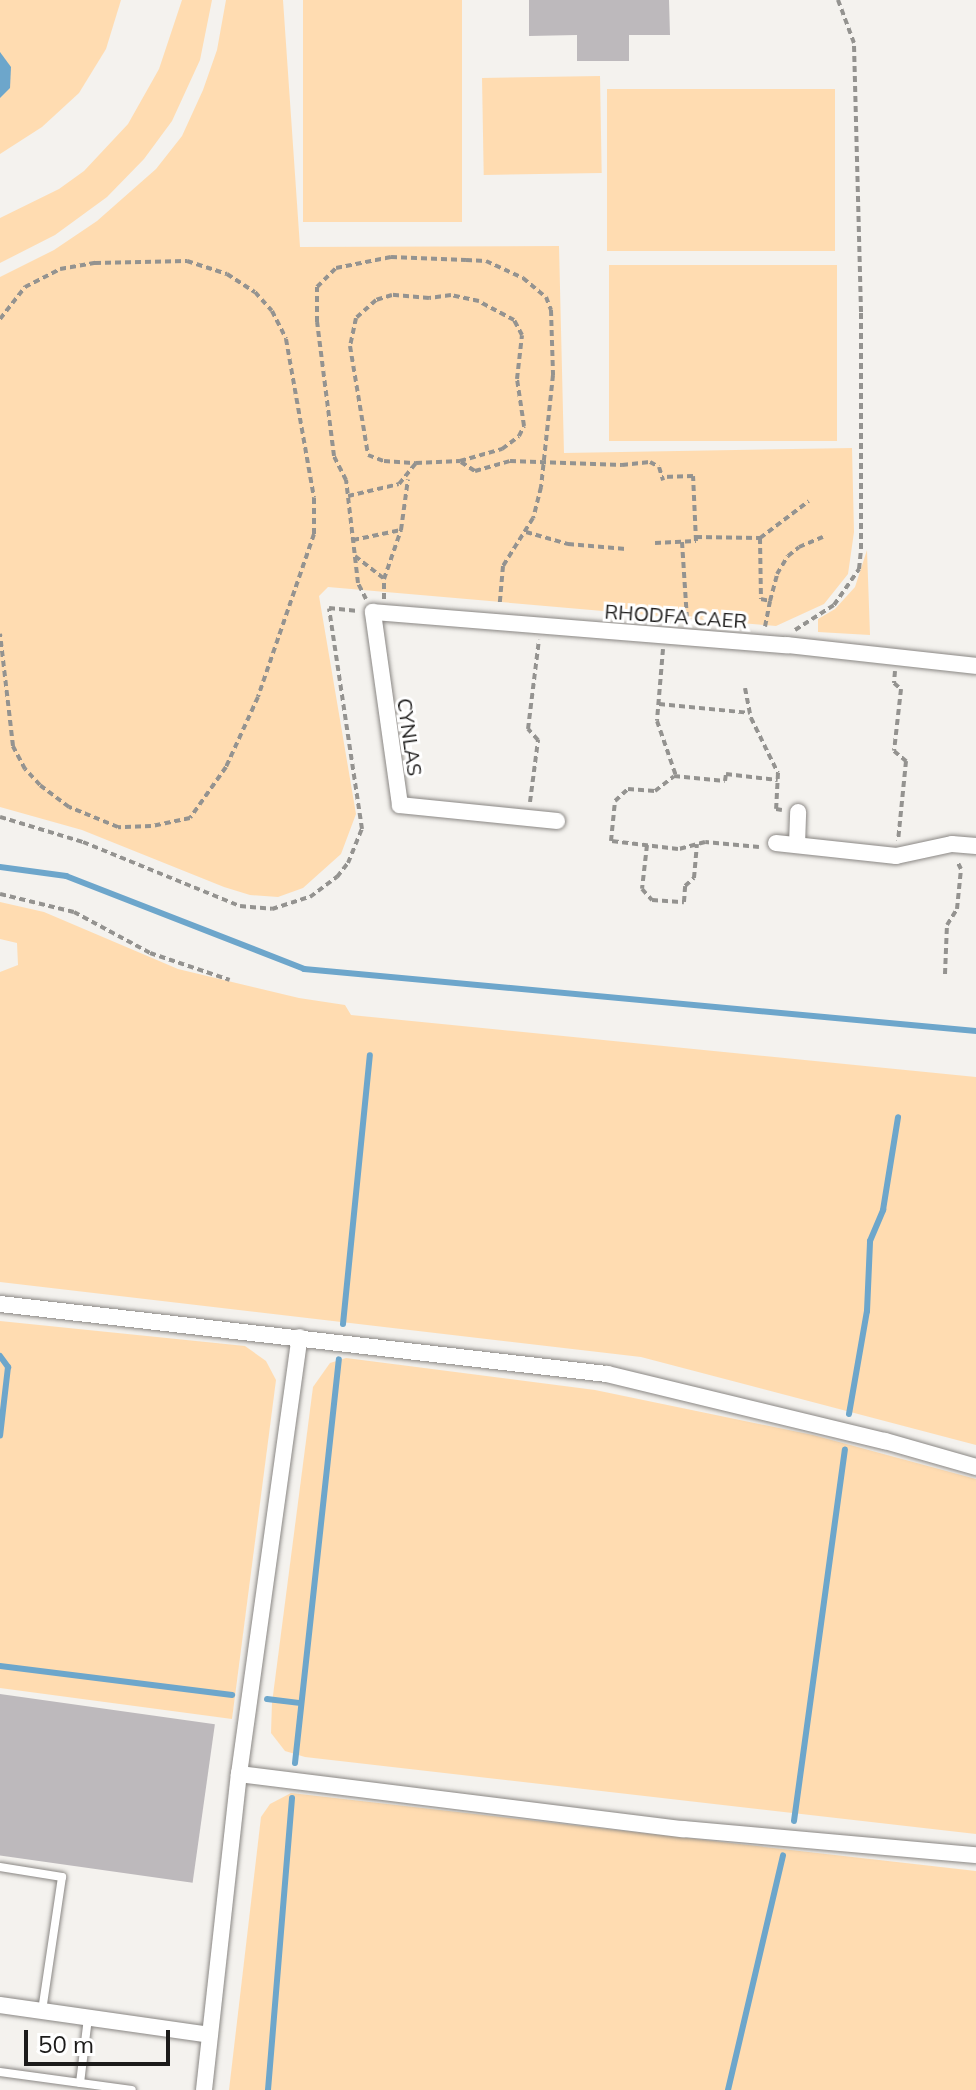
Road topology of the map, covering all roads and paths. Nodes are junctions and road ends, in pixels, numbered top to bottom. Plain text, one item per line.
1 (838, 0) edge
2 (0, 319) edge
3 (502, 449) junction
4 (460, 461) junction
5 (505, 462) junction
6 (416, 463) junction
7 (544, 464) junction
8 (408, 476) junction
9 (348, 496) junction
10 (809, 501) dead end
11 (401, 530) junction
12 (526, 532) junction
13 (696, 537) junction
14 (823, 537) dead end
15 (760, 538) junction
16 (353, 540) junction
17 (682, 542) junction
18 (655, 543) dead end
19 (626, 549) dead end
20 (355, 555) junction
21 (384, 579) junction
22 (770, 601) junction
23 (378, 612) junction
24 (499, 622) junction
25 (541, 625) junction
26 (0, 634) edge
27 (664, 635) junction
28 (688, 637) junction
29 (761, 642) junction
30 (787, 645) junction
31 (897, 657) junction
32 (976, 666) edge
33 (745, 688) dead end
34 (659, 704) junction
35 (750, 713) junction
36 (676, 776) junction
37 (778, 780) junction
38 (798, 812) joint
39 (0, 817) edge
40 (529, 818) junction
41 (557, 821) dead end
42 (776, 843) joint
43 (697, 844) junction
44 (647, 845) junction
45 (797, 845) junction
46 (948, 845) junction
47 (976, 846) edge
48 (896, 856) junction
49 (0, 894) edge
50 (945, 974) dead end
51 (230, 980) dead end
52 (0, 1304) edge
53 (300, 1337) junction
54 (976, 1467) edge
55 (239, 1774) junction
56 (976, 1855) edge
57 (0, 1867) edge
58 (0, 2005) edge
59 (42, 2011) junction
60 (88, 2017) junction
61 (210, 2035) junction
62 (0, 2072) edge
63 (80, 2083) junction
64 (132, 2090) edge
65 (204, 2090) edge

1 - 30 path
2 - 26 path
3 - 4 path
3 - 5 path
3 - 6 path
4 - 5 path
4 - 6 path
5 - 7 path
6 - 8 path
7 - 9 path
7 - 12 path
7 - 13 path
8 - 9 path
8 - 11 path
9 - 16 path
10 - 15 path
11 - 16 path
11 - 21 path
12 - 19 path
12 - 24 path
13 - 15 path
13 - 17 path
14 - 22 path
15 - 22 path
16 - 20 path
17 - 18 path
17 - 28 path
20 - 21 path
20 - 23 path
21 - 23 path
22 - 29 path
23 - 24 street, RHODFA CAER
23 - 39 path
23 - 40 street, CYNLAS
24 - 25 street, RHODFA CAER
25 - 27 street, RHODFA CAER
25 - 40 path
27 - 28 street, RHODFA CAER
27 - 34 path
28 - 29 street, RHODFA CAER
29 - 30 street, RHODFA CAER
30 - 31 street, RHODFA CAER
31 - 32 street, RHODFA CAER
31 - 48 path
33 - 35 path
34 - 35 path
34 - 36 path
35 - 37 path
36 - 37 path
36 - 44 path
37 - 38 path
38 - 45 street
40 - 41 street, CYNLAS
42 - 43 path
42 - 45 street
43 - 44 path
43 - 44 path
45 - 48 street
46 - 47 street
46 - 48 street
46 - 50 path
49 - 51 path
52 - 53 street
53 - 54 street
53 - 55 street
55 - 56 street
55 - 61 street
57 - 59 lane
58 - 59 street
59 - 60 street
60 - 61 street
60 - 63 lane
61 - 65 street
62 - 63 lane
63 - 64 lane

